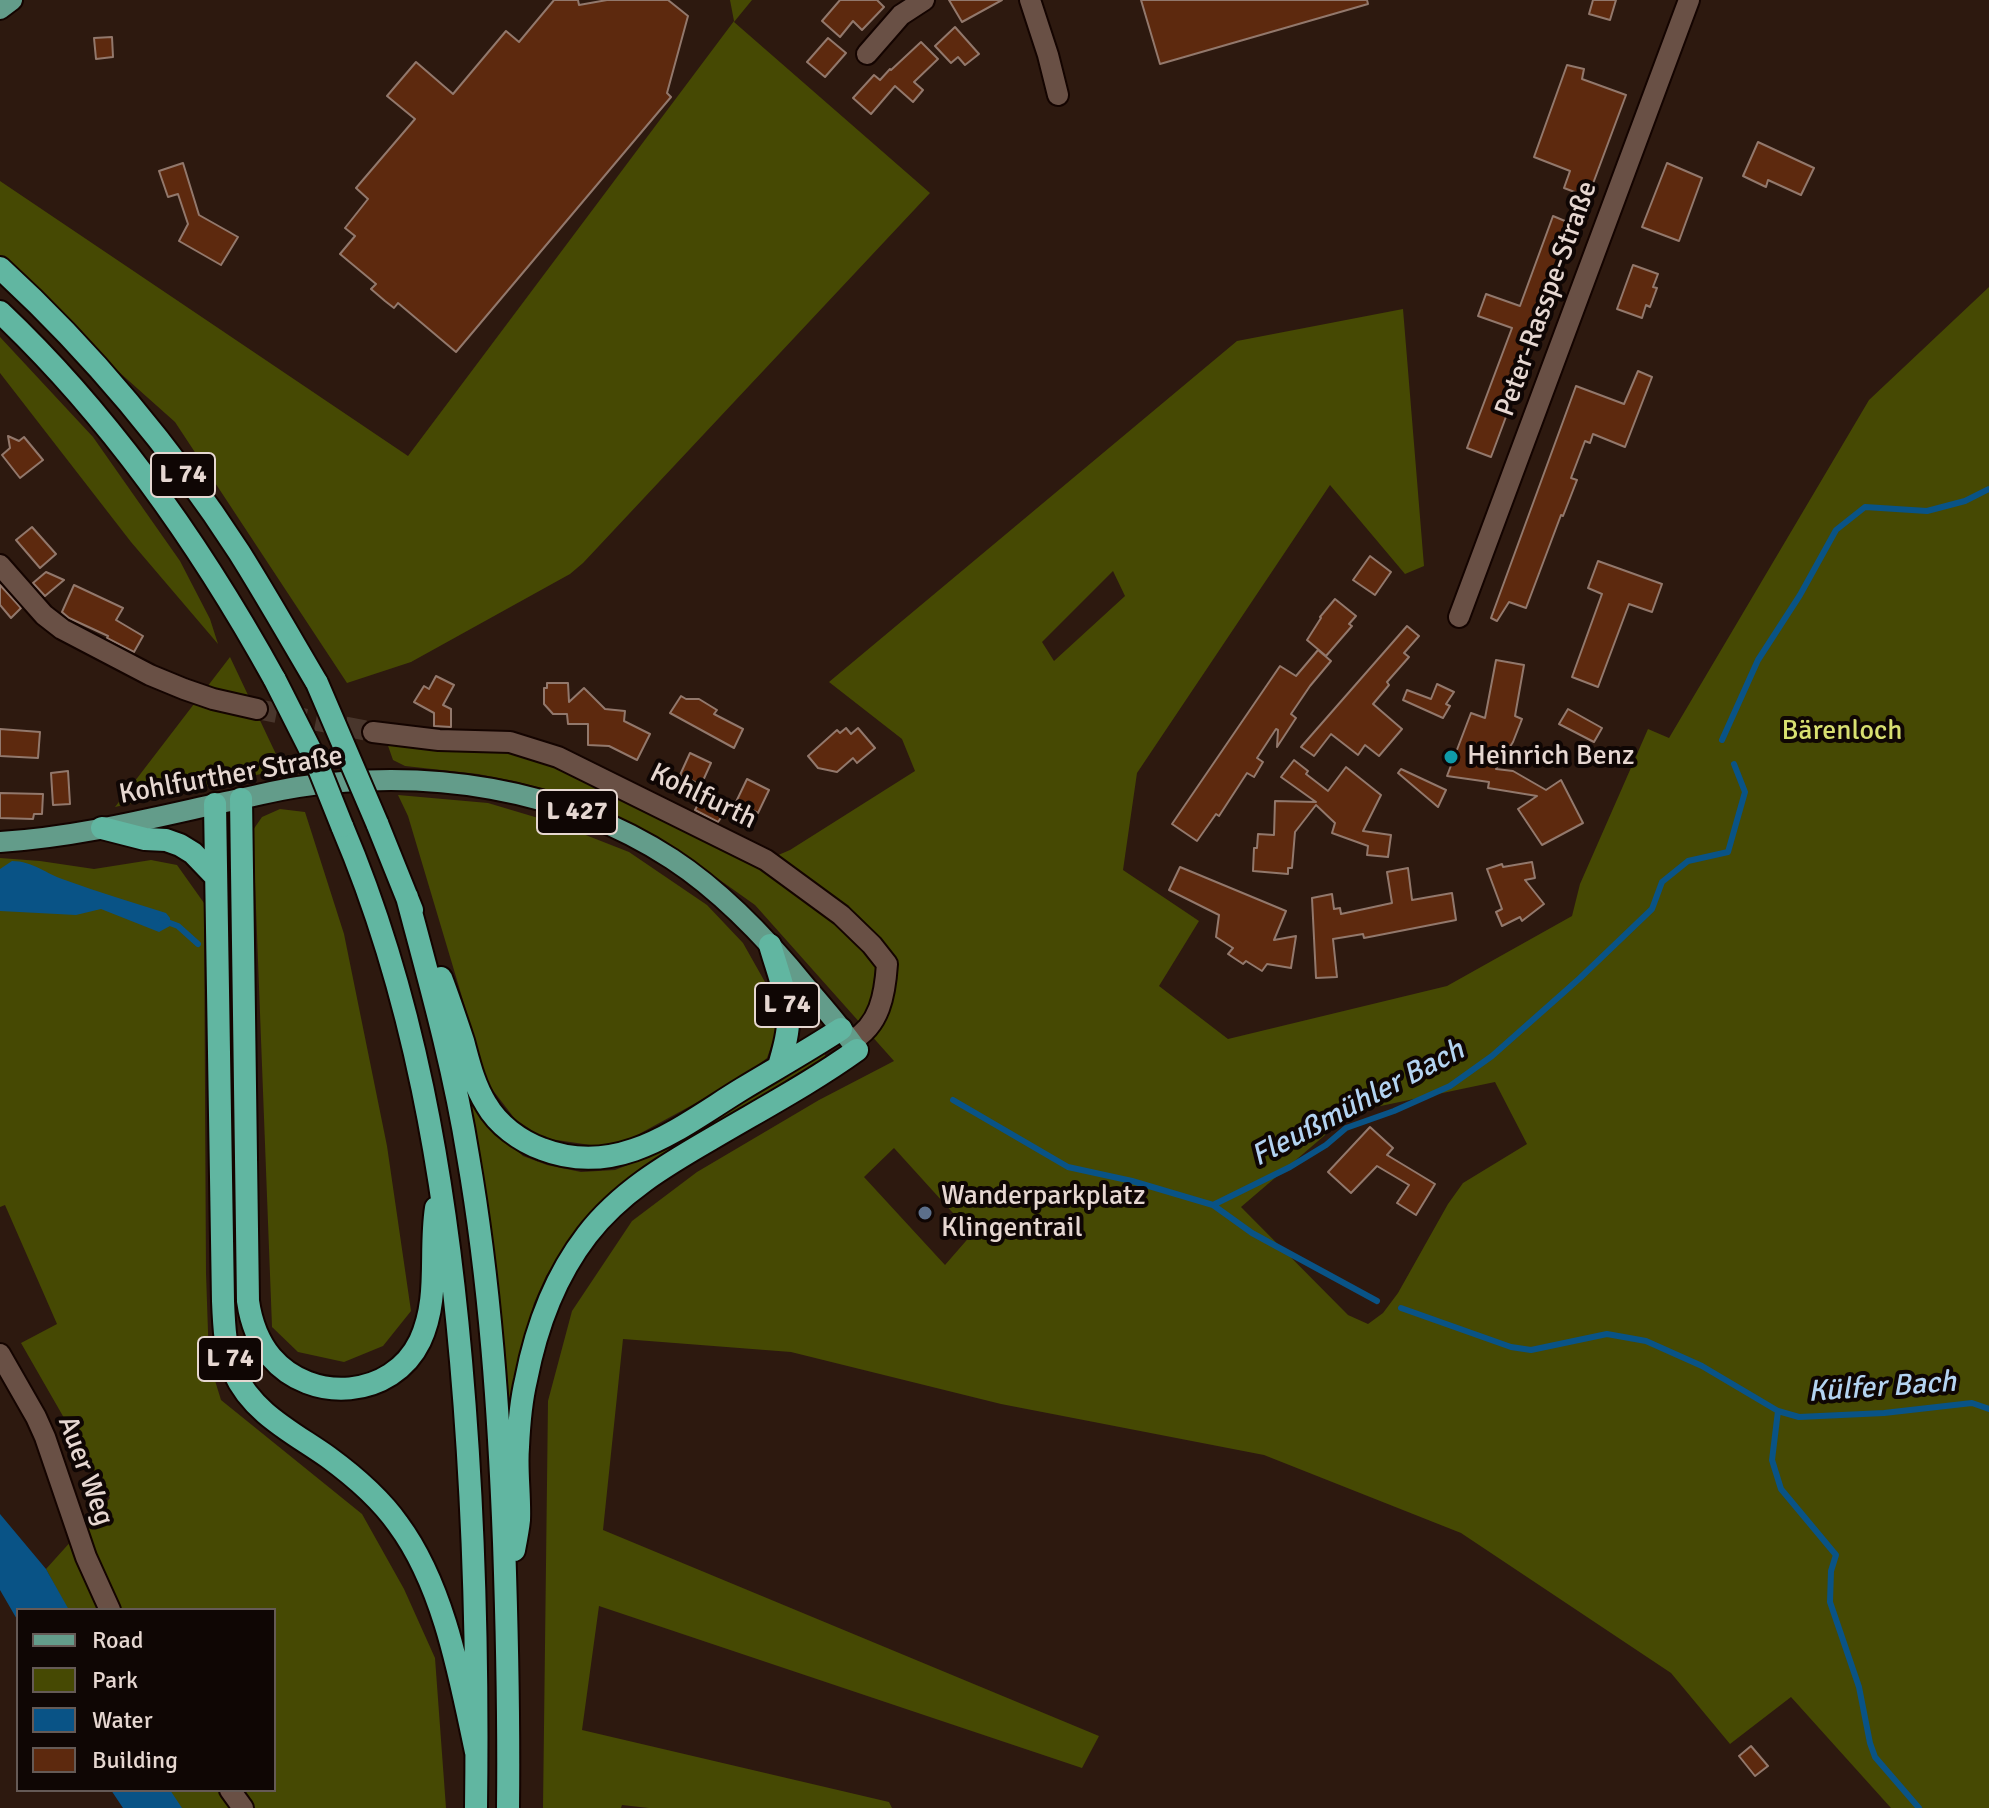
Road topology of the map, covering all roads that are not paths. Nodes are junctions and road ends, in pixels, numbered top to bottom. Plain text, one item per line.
1 (12, 0) edge
2 (924, 0) edge
3 (1030, 0) edge
4 (1689, 0) edge
5 (0, 9) edge
6 (867, 54) dead end
7 (1058, 95) dead end
8 (0, 268) edge
9 (0, 312) edge
10 (0, 565) edge
11 (1459, 617) dead end
12 (257, 709) tunnel mouth
13 (373, 732) tunnel mouth
14 (241, 799) junction
15 (215, 804) junction
16 (102, 828) junction
17 (0, 842) edge
18 (216, 877) junction
19 (407, 897) junction
20 (770, 945) junction
21 (850, 1040) junction
22 (779, 1066) junction
23 (442, 1187) junction
24 (0, 1354) edge
25 (506, 1598) junction
26 (109, 1608) edge
27 (476, 1752) junction
28 (476, 1808) edge
29 (508, 1808) edge

1 - 5 main road
2 - 6 street
3 - 7 street
4 - 11 street, Peter-Rasspe-Straße
8 - 19 highway, L 74, bridge
9 - 23 highway, L 74, bridge
10 - 12 street
13 - 21 street, Kohlfurth
14 - 15 main road, Kohlfurther Straße / L 427
14 - 20 main road, Kohlfurther Straße / L 427
14 - 23 highway, L 74
15 - 16 main road, Kohlfurther Straße / L 427
15 - 18 highway, L 74
16 - 17 main road, Kohlfurther Straße / L 427
16 - 18 highway
18 - 27 highway, L 74
19 - 22 highway, L 74
19 - 25 highway, L 74
20 - 21 main road, Kohlfurther Straße / L 427
20 - 22 highway, L 74
21 - 22 highway, L 74
21 - 25 highway, L 74
23 - 27 highway, L 74
24 - 26 street, Auer Weg
25 - 29 highway, L 74
27 - 28 highway, L 74

